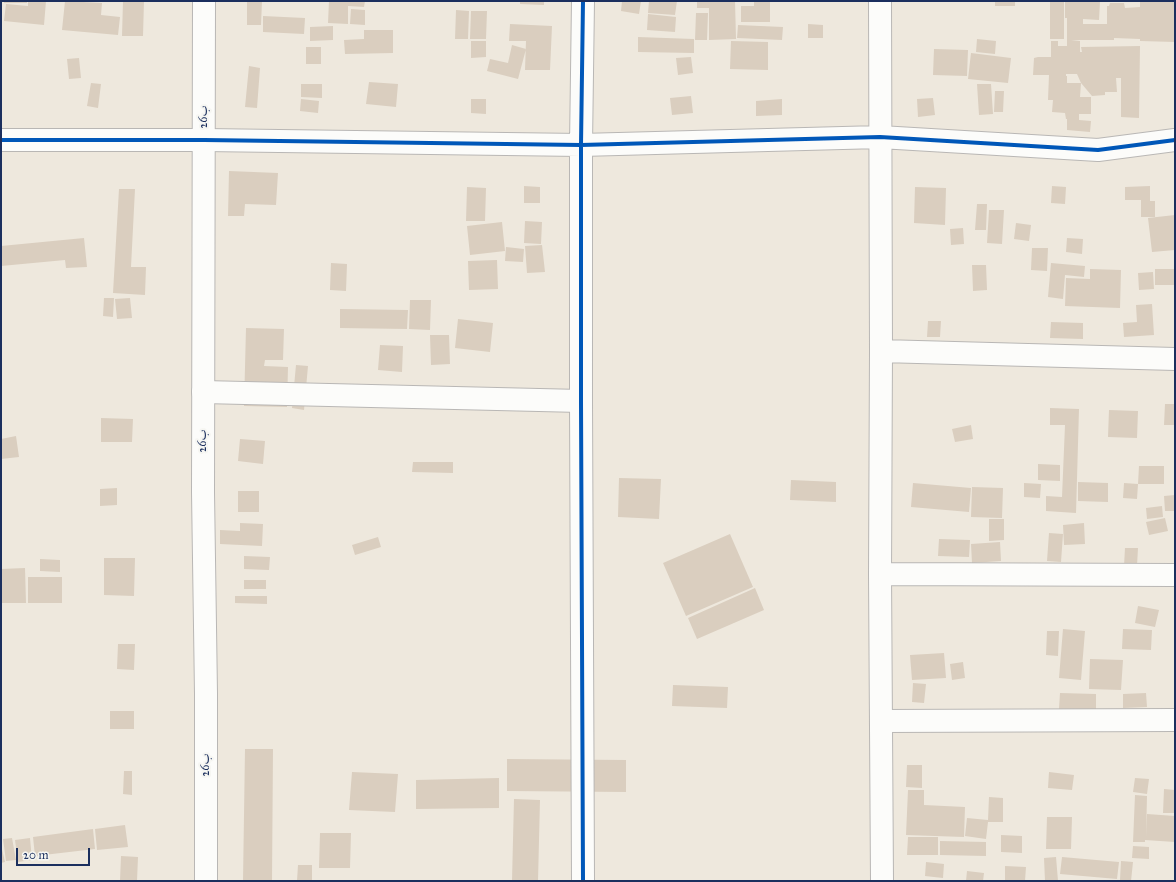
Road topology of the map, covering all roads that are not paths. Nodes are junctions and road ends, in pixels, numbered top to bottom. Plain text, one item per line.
1 (204, 1) edge
2 (583, 1) edge
3 (880, 1) edge
4 (880, 137) junction
5 (1, 140) edge
6 (204, 140) junction
7 (1175, 140) edge
8 (581, 145) junction
9 (881, 351) junction
10 (1175, 359) edge
11 (203, 392) junction
12 (581, 401) junction
13 (880, 574) junction
14 (1175, 575) edge
15 (1175, 720) edge
16 (882, 721) junction
17 (206, 881) edge
18 (583, 881) edge
19 (882, 881) edge

1 - 6 main road, 26ب
2 - 8 main road
3 - 4 main road
4 - 7 main road
4 - 8 main road
4 - 9 main road
5 - 6 main road
6 - 8 main road
6 - 11 main road, 26ب
8 - 12 main road
9 - 10 main road
9 - 13 main road
11 - 12 main road
11 - 17 main road, 26ب
12 - 18 main road
13 - 14 main road
13 - 16 main road
15 - 16 main road
16 - 19 main road

